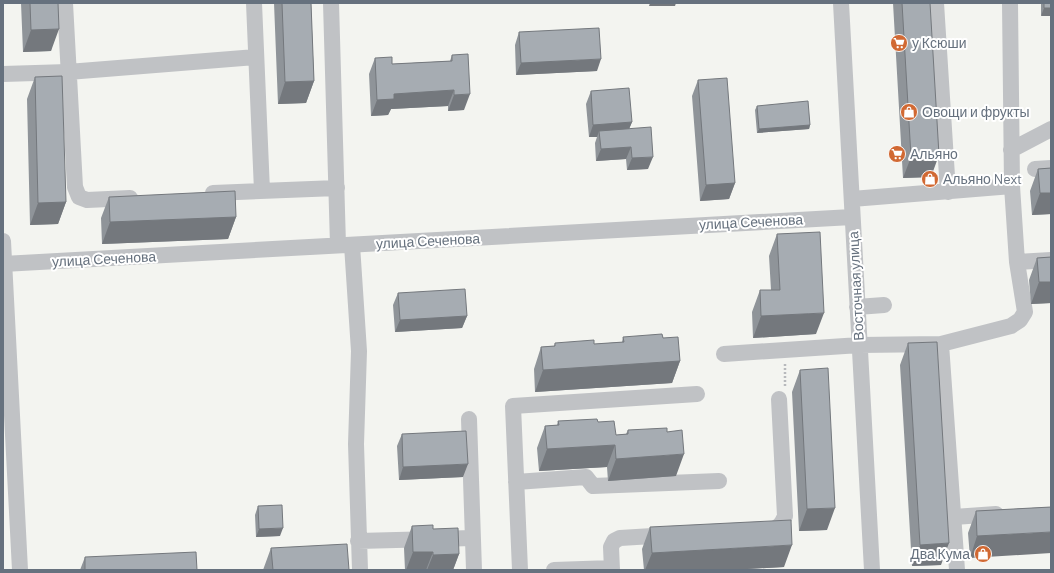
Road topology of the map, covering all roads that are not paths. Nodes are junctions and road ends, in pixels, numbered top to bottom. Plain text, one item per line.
1 (65, 3) edge
2 (254, 3) edge
3 (331, 3) edge
4 (841, 3) edge
5 (936, 3) edge
6 (1010, 3) edge
7 (256, 57) junction
8 (68, 72) junction
9 (3, 74) edge
10 (1051, 129) edge
11 (1011, 150) junction
12 (1012, 186) junction
13 (337, 188) junction
14 (262, 191) junction
15 (948, 192) junction
16 (199, 194) edge
17 (143, 197) edge
18 (852, 199) junction
19 (852, 217) junction
20 (3, 241) edge
21 (345, 245) junction
22 (1051, 260) edge
23 (1017, 262) junction
24 (4, 264) edge
25 (884, 306) dead end
26 (857, 307) junction
27 (941, 344) junction
28 (860, 345) junction
29 (724, 354) dead end
30 (697, 394) dead end
31 (779, 399) road end
32 (469, 419) dead end
33 (719, 481) dead end
34 (516, 482) junction
35 (1014, 513) edge
36 (954, 516) junction
37 (752, 531) edge
38 (682, 534) edge
39 (473, 538) junction
40 (358, 541) junction
41 (612, 569) edge
42 (20, 570) edge
43 (360, 570) edge
44 (474, 570) edge
45 (520, 570) edge
46 (554, 570) edge
47 (872, 570) edge
48 (958, 570) edge

1 - 8 lane
2 - 7 lane
3 - 13 lane
4 - 18 lane, Восточная улица
5 - 15 lane
6 - 11 lane
7 - 8 lane
7 - 14 lane
8 - 9 lane
8 - 17 lane
10 - 11 lane
11 - 12 lane
12 - 15 lane
12 - 23 lane
13 - 14 lane
13 - 21 lane
14 - 16 lane
15 - 18 lane
18 - 19 lane, Восточная улица
19 - 21 lane, улица Сеченова
19 - 26 lane, Восточная улица
20 - 24 lane
21 - 24 lane, улица Сеченова
21 - 40 lane
22 - 23 lane
23 - 27 lane
24 - 42 lane
25 - 26 lane
26 - 28 lane, Восточная улица
27 - 28 lane
27 - 36 lane
28 - 29 lane
28 - 47 lane, Восточная улица
30 - 34 lane
31 - 37 lane
32 - 39 lane
33 - 34 lane
34 - 45 lane
35 - 36 lane
36 - 48 lane
38 - 41 lane
39 - 40 lane
39 - 44 lane
40 - 43 lane
41 - 46 lane

